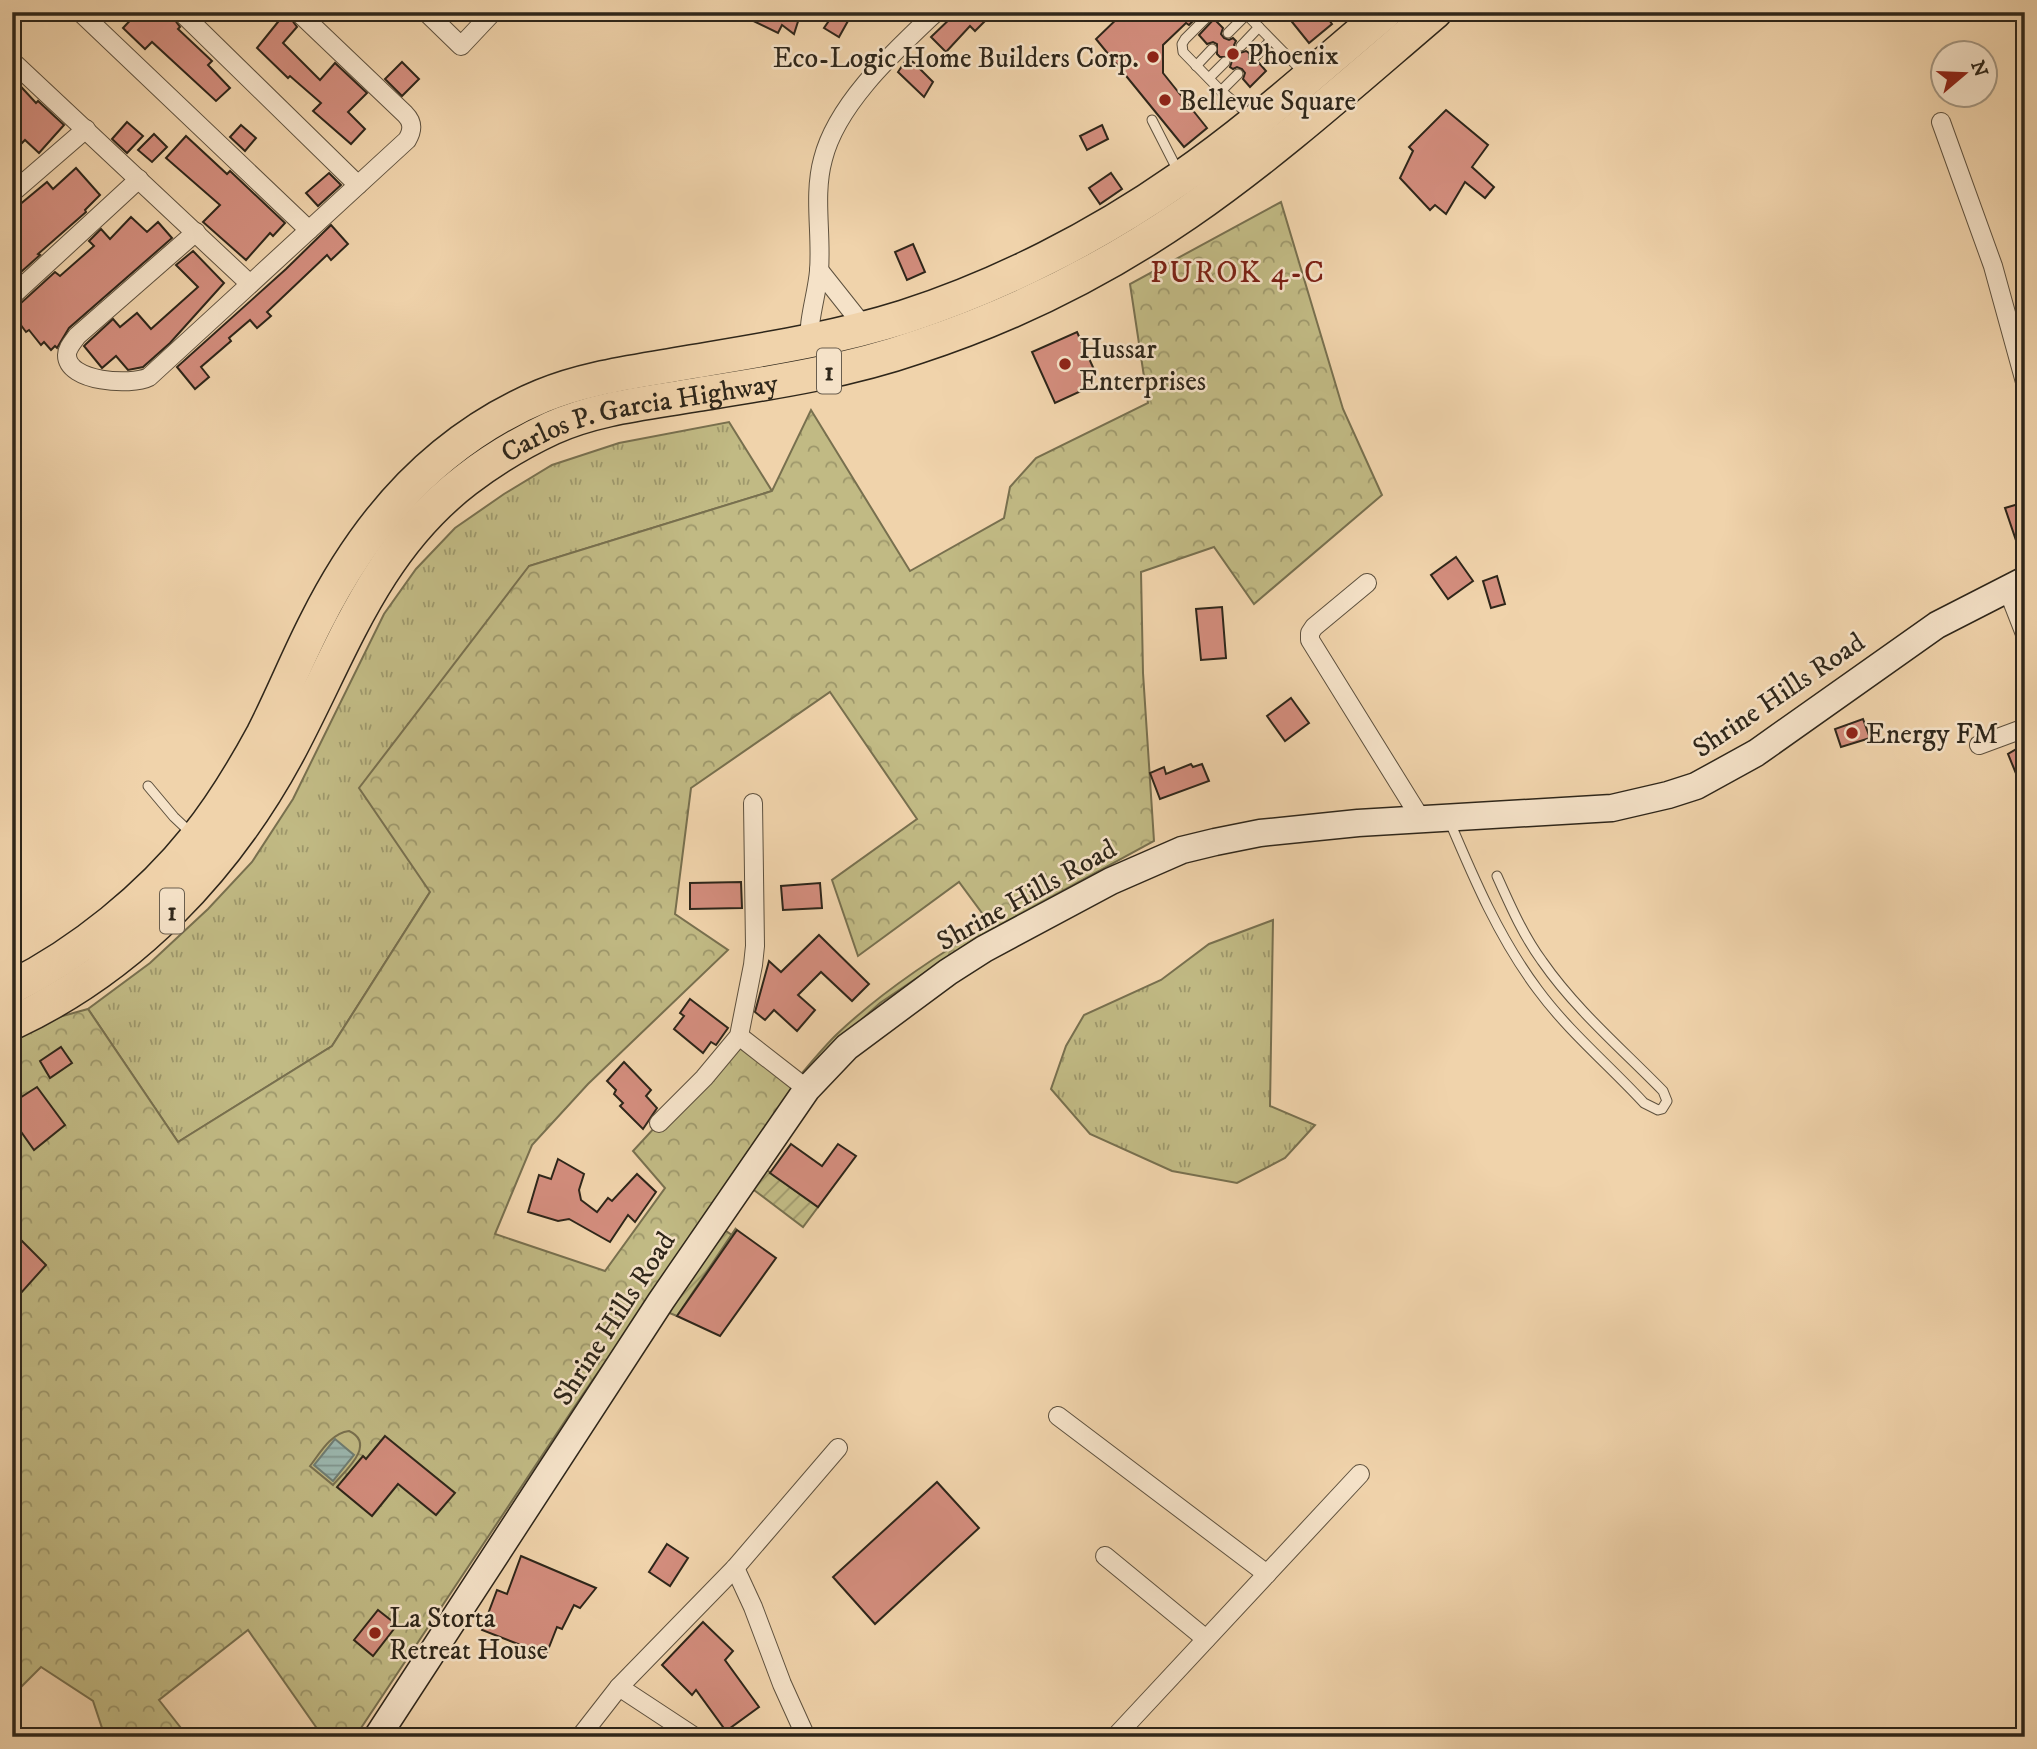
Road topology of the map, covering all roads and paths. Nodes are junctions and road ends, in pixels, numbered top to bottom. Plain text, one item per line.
1 (80, 12) edge
2 (181, 12) edge
3 (298, 12) edge
4 (425, 12) edge
5 (493, 12) edge
6 (936, 12) edge
7 (1212, 12) edge
8 (1385, 12) edge
9 (1435, 12) edge
10 (1245, 13) edge
11 (1259, 27) junction
12 (1228, 33) dead end
13 (1271, 40) junction
14 (1241, 46) dead end
15 (1212, 49) dead end
16 (1254, 58) dead end
17 (12, 61) edge
18 (1225, 62) dead end
19 (1196, 66) junction
20 (1238, 74) dead end
21 (1209, 78) junction
22 (1319, 88) junction
23 (1222, 91) junction
24 (1152, 120) dead end
25 (1256, 121) junction
26 (1941, 122) dead end
27 (86, 129) junction
28 (139, 179) junction
29 (1181, 179) junction
30 (358, 185) junction
31 (12, 193) edge
32 (309, 230) junction
33 (196, 232) junction
34 (819, 270) junction
35 (250, 284) junction
36 (12, 296) edge
37 (864, 328) junction
38 (809, 342) junction
39 (873, 360) junction
40 (816, 374) junction
41 (2025, 382) edge
42 (1367, 583) dead end
43 (2016, 584) edge
44 (2025, 634) edge
45 (2025, 728) edge
46 (1979, 745) dead end
47 (148, 786) dead end
48 (753, 803) dead end
49 (1448, 818) junction
50 (1421, 819) junction
51 (207, 849) junction
52 (1497, 876) dead end
53 (12, 987) edge
54 (12, 1023) edge
55 (740, 1035) junction
56 (807, 1089) junction
57 (659, 1123) dead end
58 (1058, 1416) dead end
59 (838, 1448) dead end
60 (1360, 1474) dead end
61 (1105, 1556) dead end
62 (735, 1568) junction
63 (1267, 1574) junction
64 (1206, 1639) junction
65 (619, 1687) junction
66 (377, 1737) edge
67 (580, 1737) edge
68 (695, 1737) edge
69 (807, 1737) edge
70 (1115, 1737) edge

1 - 32 street
2 - 30 street
3 - 30 street
4 - 5 street
6 - 34 street
7 - 19 lane
8 - 22 highway, Carlos P. Garcia Highway / 1
9 - 22 highway, Carlos P. Garcia Highway / 1
10 - 11 lane
10 - 12 lane
11 - 13 lane
11 - 14 lane
13 - 16 lane
13 - 22 lane
15 - 19 lane
17 - 27 street
18 - 21 lane
19 - 21 lane
20 - 23 lane
21 - 23 lane
22 - 25 highway, Carlos P. Garcia Highway / 1
22 - 39 highway, Carlos P. Garcia Highway / 1
23 - 25 lane
24 - 29 lane
25 - 29 highway, Carlos P. Garcia Highway / 1
26 - 41 street
27 - 28 street
27 - 31 street
28 - 33 street
28 - 36 street
29 - 37 highway, Carlos P. Garcia Highway / 1
30 - 32 street
32 - 35 street
33 - 35 street
33 - 35 street
34 - 37 street
34 - 38 street
37 - 38 highway, Carlos P. Garcia Highway / 1
37 - 39 street
38 - 40 street
38 - 51 highway, Carlos P. Garcia Highway / 1
39 - 40 highway, Carlos P. Garcia Highway / 1
40 - 51 highway, Carlos P. Garcia Highway / 1
42 - 50 street
43 - 44 street
43 - 49 street, Shrine Hills Road
45 - 46 street
47 - 51 lane
48 - 55 street
49 - 50 street, Shrine Hills Road
49 - 52 lane
50 - 56 street, Shrine Hills Road
51 - 53 highway, Carlos P. Garcia Highway / 1
51 - 54 highway, Carlos P. Garcia Highway / 1
55 - 56 street
55 - 57 street
56 - 66 street, Shrine Hills Road
58 - 63 street
59 - 62 street
60 - 63 street
61 - 64 street
62 - 65 street
62 - 69 street
63 - 64 street
64 - 70 street
65 - 67 street
65 - 68 street

